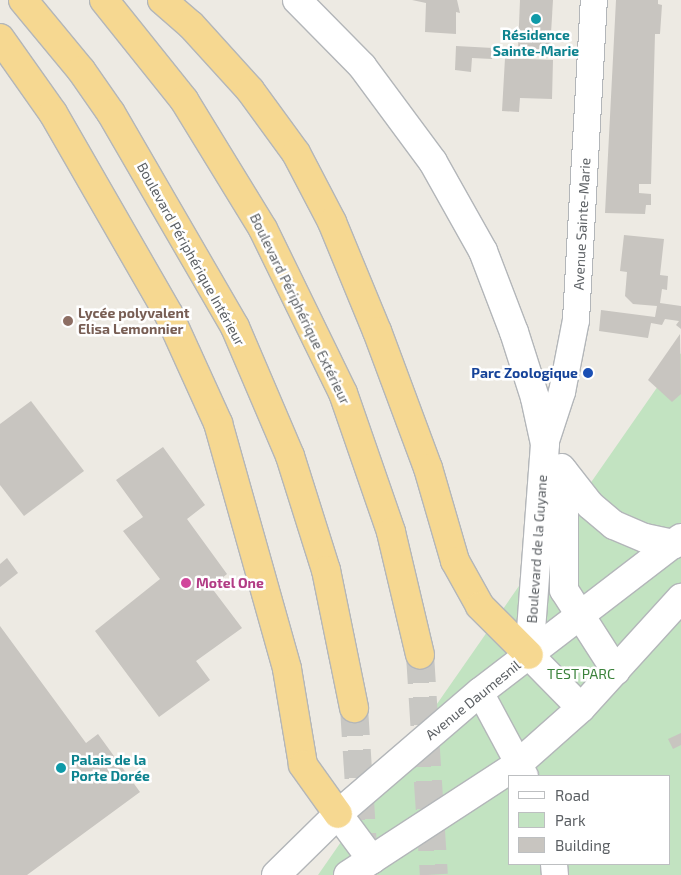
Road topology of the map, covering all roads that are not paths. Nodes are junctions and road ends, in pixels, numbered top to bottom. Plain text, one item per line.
1 (23, 0) edge
2 (104, 0) edge
3 (162, 0) edge
4 (297, 0) edge
5 (594, 0) edge
6 (0, 38) edge
7 (544, 444) junction
8 (564, 472) junction
9 (677, 541) edge
10 (681, 598) edge
11 (581, 615) junction
12 (420, 655) tunnel mouth
13 (529, 655) junction
14 (616, 671) junction
15 (480, 692) junction
16 (354, 708) tunnel mouth
17 (581, 708) junction
18 (522, 770) edge
19 (508, 778) edge
20 (338, 814) junction
21 (372, 860) junction
22 (276, 875) edge
23 (348, 875) edge

1 - 16 highway, Boulevard Périphérique Intérieur
2 - 12 highway, Boulevard Périphérique Extérieur
3 - 13 highway
4 - 7 street, Boulevard de la Guyane
5 - 7 street, Avenue Sainte-Marie
6 - 20 highway
7 - 8 street, Boulevard de la Guyane
7 - 13 street, Boulevard de la Guyane
8 - 9 street
8 - 11 street, Boulevard de la Guyane
9 - 11 street, Avenue Daumesnil
10 - 14 street
11 - 13 street, Avenue Daumesnil
11 - 14 street, Boulevard de la Guyane
13 - 15 street, Avenue Daumesnil
13 - 17 street
14 - 17 street
15 - 18 street
15 - 20 street, Avenue Daumesnil
17 - 18 street
19 - 21 street
20 - 21 street
20 - 22 street, Avenue Daumesnil
21 - 23 street

